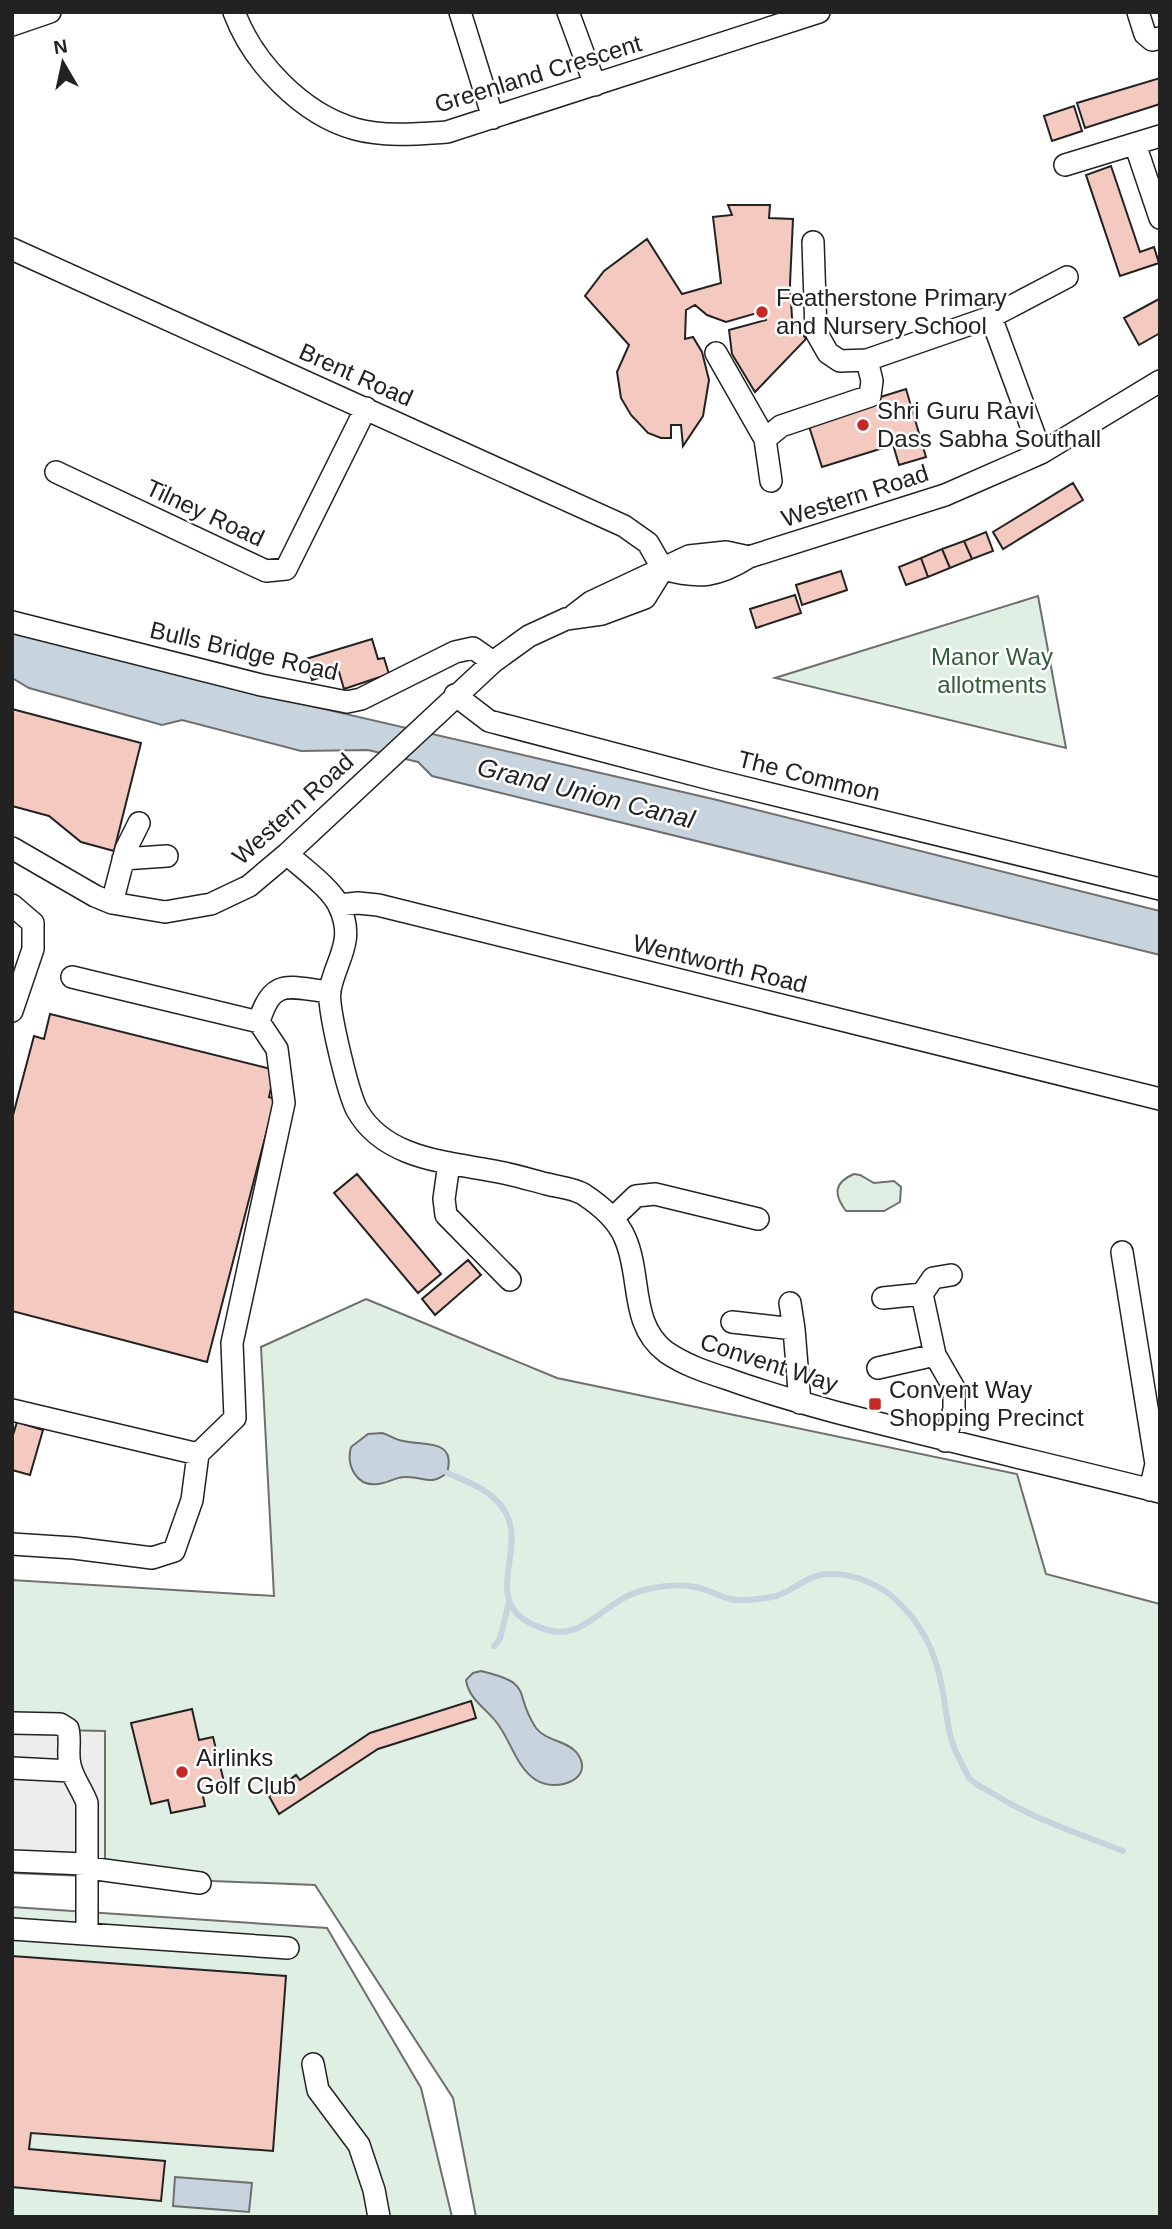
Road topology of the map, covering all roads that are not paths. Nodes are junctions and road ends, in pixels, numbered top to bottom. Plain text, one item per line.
1 (234, 12) edge
2 (460, 12) edge
3 (568, 12) edge
4 (819, 12) edge
5 (1138, 12) edge
6 (45, 13) edge
7 (12, 25) edge
8 (1160, 38) edge
9 (595, 85) junction
10 (493, 118) junction
11 (1160, 136) edge
12 (1135, 144) junction
13 (1065, 165) dead end
14 (1160, 218) edge
15 (813, 242) dead end
16 (12, 249) edge
17 (1067, 277) dead end
18 (991, 317) junction
19 (716, 353) dead end
20 (867, 360) junction
21 (1160, 381) edge
22 (366, 408) junction
23 (765, 439) junction
24 (1041, 453) junction
25 (56, 472) dead end
26 (771, 481) dead end
27 (663, 569) junction
28 (12, 622) edge
29 (493, 662) junction
30 (455, 695) junction
31 (139, 823) dead end
32 (12, 848) edge
33 (286, 854) junction
34 (167, 856) dead end
35 (123, 859) junction
36 (1160, 889) edge
37 (113, 903) junction
38 (12, 905) edge
39 (339, 905) junction
40 (72, 977) dead end
41 (330, 992) junction
42 (12, 1011) edge
43 (260, 1023) junction
44 (1160, 1100) edge
45 (449, 1163) junction
46 (613, 1218) junction
47 (758, 1219) dead end
48 (1122, 1252) dead end
49 (951, 1275) dead end
50 (510, 1280) dead end
51 (922, 1294) junction
52 (883, 1298) dead end
53 (790, 1303) dead end
54 (732, 1322) dead end
55 (794, 1329) junction
56 (935, 1355) junction
57 (878, 1368) dead end
58 (800, 1403) junction
59 (12, 1410) edge
60 (945, 1441) junction
61 (198, 1454) junction
62 (1155, 1491) edge
63 (12, 1544) edge
64 (12, 1723) edge
65 (12, 1768) edge
66 (71, 1771) junction
67 (12, 1861) edge
68 (85, 1864) junction
69 (200, 1883) dead end
70 (12, 1929) edge
71 (87, 1934) junction
72 (288, 1948) dead end
73 (313, 2064) dead end
74 (379, 2217) edge

1 - 10 street, Greenland Crescent
2 - 10 street
3 - 9 street
4 - 9 street, Greenland Crescent
5 - 8 street
6 - 7 street
9 - 10 street, Greenland Crescent
11 - 12 street
12 - 13 street
12 - 14 street
15 - 20 street
16 - 22 street, Brent Road
17 - 18 street
18 - 20 street
18 - 24 street
19 - 23 street
20 - 23 street
21 - 24 street, Western Road
22 - 25 street, Tilney Road
22 - 27 street, Brent Road
23 - 26 street
24 - 27 street, Western Road
27 - 29 street, Western Road
28 - 29 street, Bulls Bridge Road
29 - 30 street, Western Road
30 - 33 street, Western Road
30 - 36 street, The Common
31 - 35 street
32 - 37 street, Western Road
33 - 37 street, Western Road
33 - 39 street
34 - 35 street
35 - 37 street
38 - 42 street
39 - 41 street, Convent Way
39 - 44 street, Wentworth Road
40 - 43 street
41 - 43 street
41 - 45 street, Convent Way
43 - 61 street
45 - 46 street, Convent Way
45 - 50 street
46 - 47 street
46 - 58 street, Convent Way
48 - 62 street
49 - 51 street
51 - 52 street
51 - 56 street
53 - 55 street
54 - 55 street
55 - 58 street
56 - 57 street
56 - 60 street
58 - 60 street, Convent Way
59 - 61 street
60 - 62 street, Convent Way
61 - 63 street
64 - 66 street
65 - 66 street
66 - 68 street
67 - 68 street
68 - 69 street
68 - 71 street
70 - 71 street
71 - 72 street
73 - 74 street

